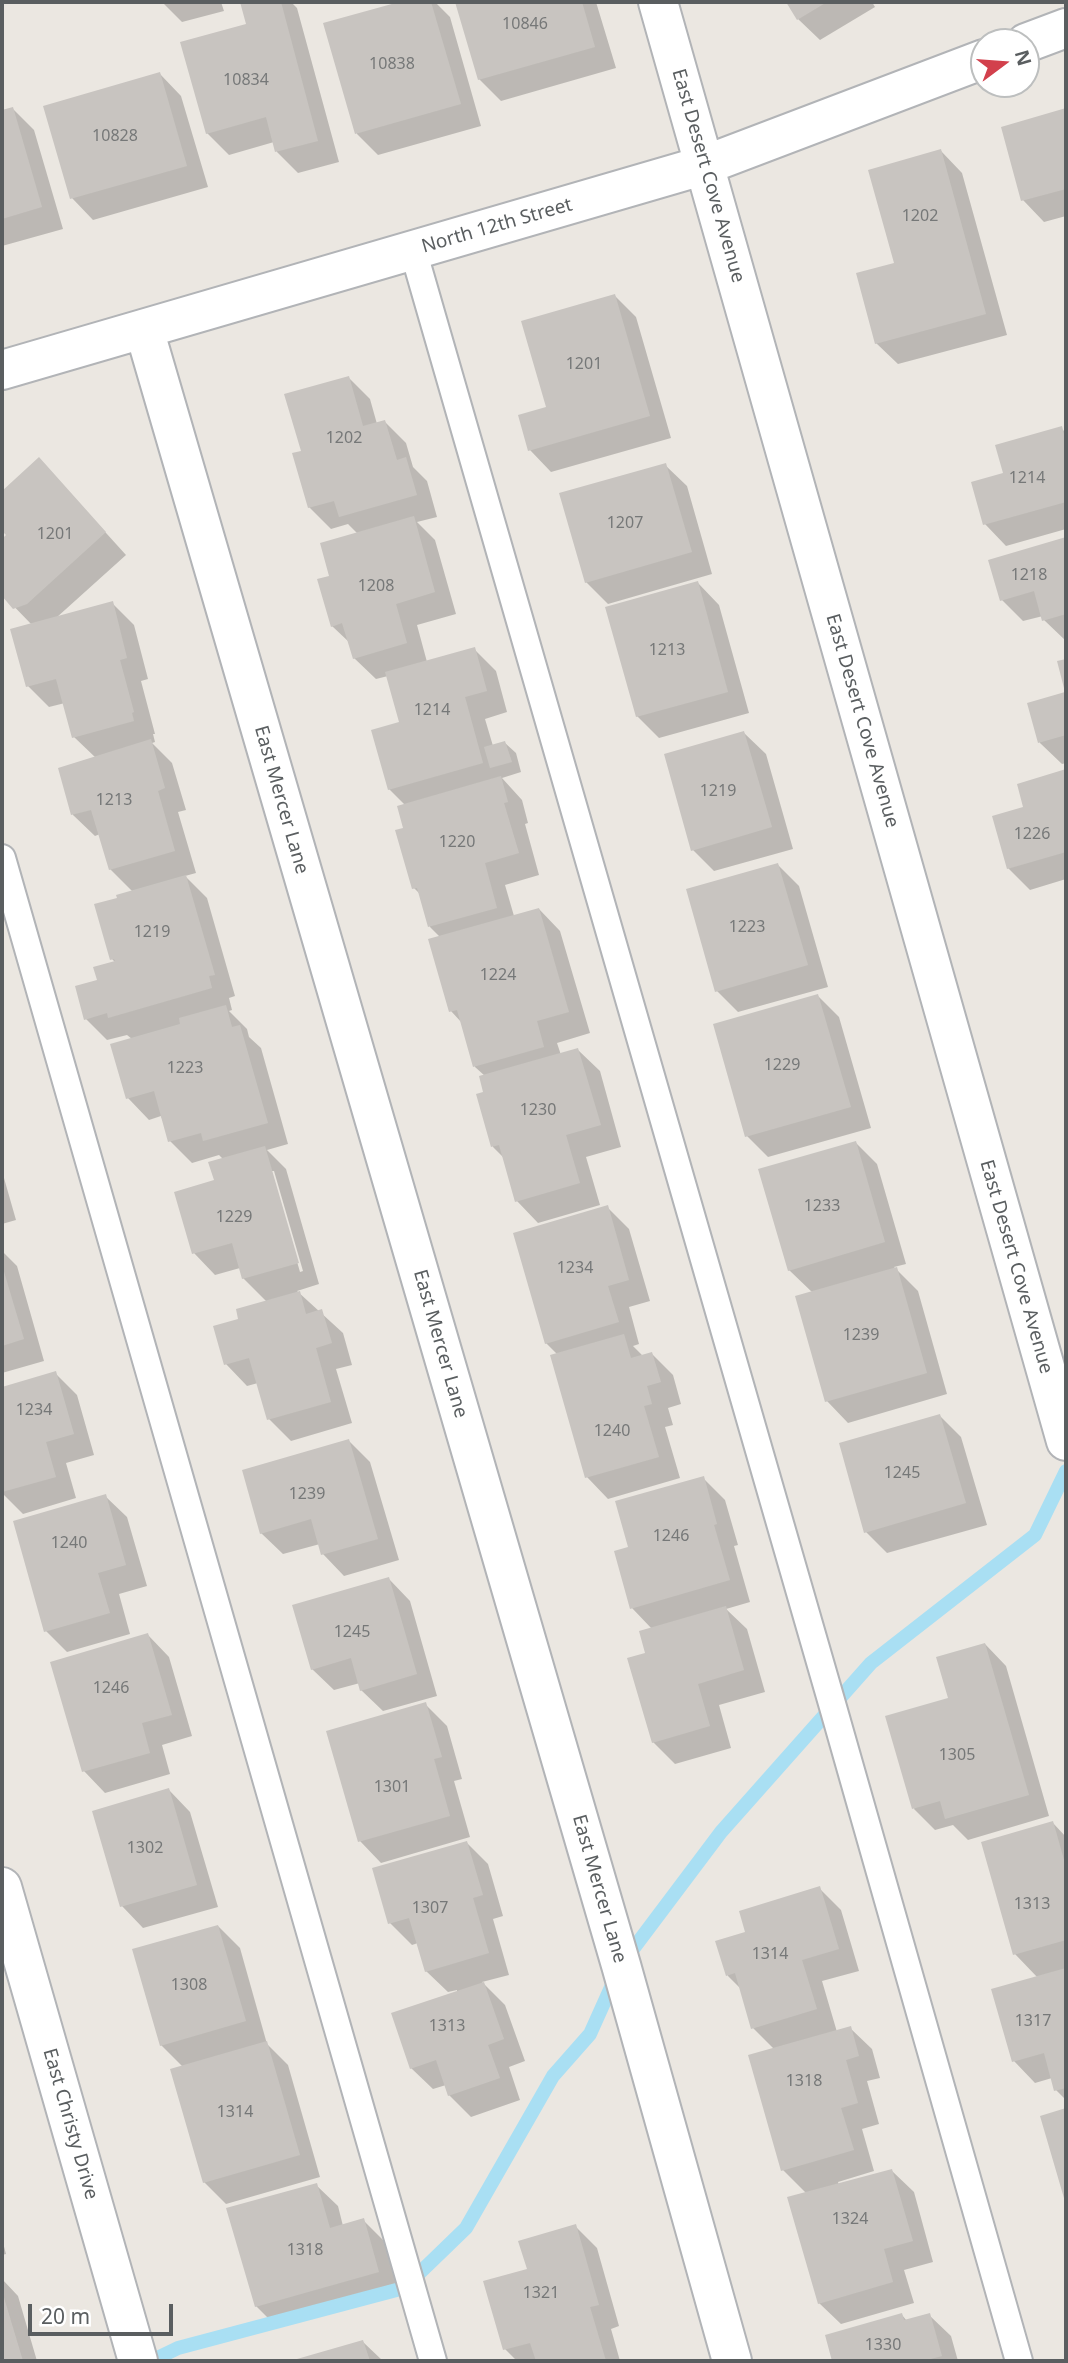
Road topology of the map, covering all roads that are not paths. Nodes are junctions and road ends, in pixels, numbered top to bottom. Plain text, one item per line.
1 (658, 2) edge
2 (1066, 28) edge
3 (1040, 38) edge
4 (970, 64) edge
5 (705, 165) junction
6 (413, 250) junction
7 (144, 329) junction
8 (2, 370) edge
9 (2, 858) edge
10 (1066, 1441) edge
11 (2, 1887) edge
12 (138, 2361) edge
13 (433, 2361) edge
14 (732, 2361) edge
15 (1019, 2361) edge

1 - 5 street, East Desert Cove Avenue
2 - 3 street
4 - 5 street, North 12th Street
5 - 6 street, North 12th Street
5 - 10 street, East Desert Cove Avenue
6 - 7 street, North 12th Street
6 - 15 lane
7 - 8 street, North 12th Street
7 - 14 street, East Mercer Lane
9 - 13 lane
11 - 12 street, East Christy Drive

